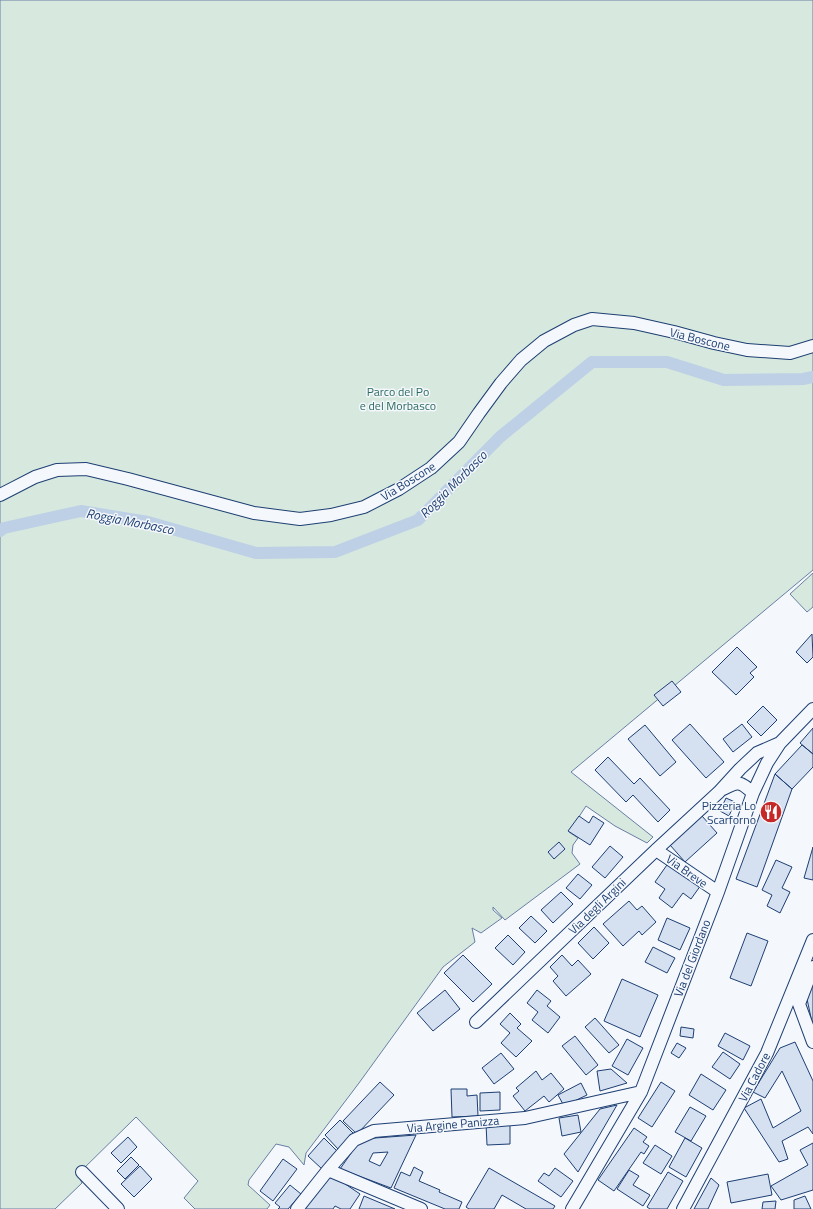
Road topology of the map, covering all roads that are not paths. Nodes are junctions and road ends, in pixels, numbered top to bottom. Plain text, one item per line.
1 (813, 346) edge
2 (0, 495) edge
3 (813, 709) edge
4 (780, 743) junction
5 (719, 792) junction
6 (753, 793) junction
7 (656, 850) junction
8 (718, 892) junction
9 (813, 940) edge
10 (813, 967) edge
11 (476, 1022) dead end
12 (813, 1042) edge
13 (641, 1092) junction
14 (328, 1170) junction
15 (82, 1172) dead end
16 (118, 1209) edge
17 (297, 1209) edge
18 (421, 1209) edge
19 (572, 1209) edge
20 (683, 1209) edge

1 - 2 street, Via Boscone
3 - 4 street, Via del Giordano
4 - 5 street, Via degli Argini
4 - 6 street, Via del Giordano
5 - 6 street, Via degli Argini
5 - 7 street, Via degli Argini
6 - 8 street, Via del Giordano
7 - 8 street, Via Breve
7 - 11 street, Via degli Argini
8 - 13 street, Via del Giordano
9 - 20 street, Via Cadore
10 - 12 street
13 - 14 street, Via Argine Panizza
13 - 19 street, Via del Giordano
14 - 17 street, Via Argine Panizza
14 - 18 street
15 - 16 street

